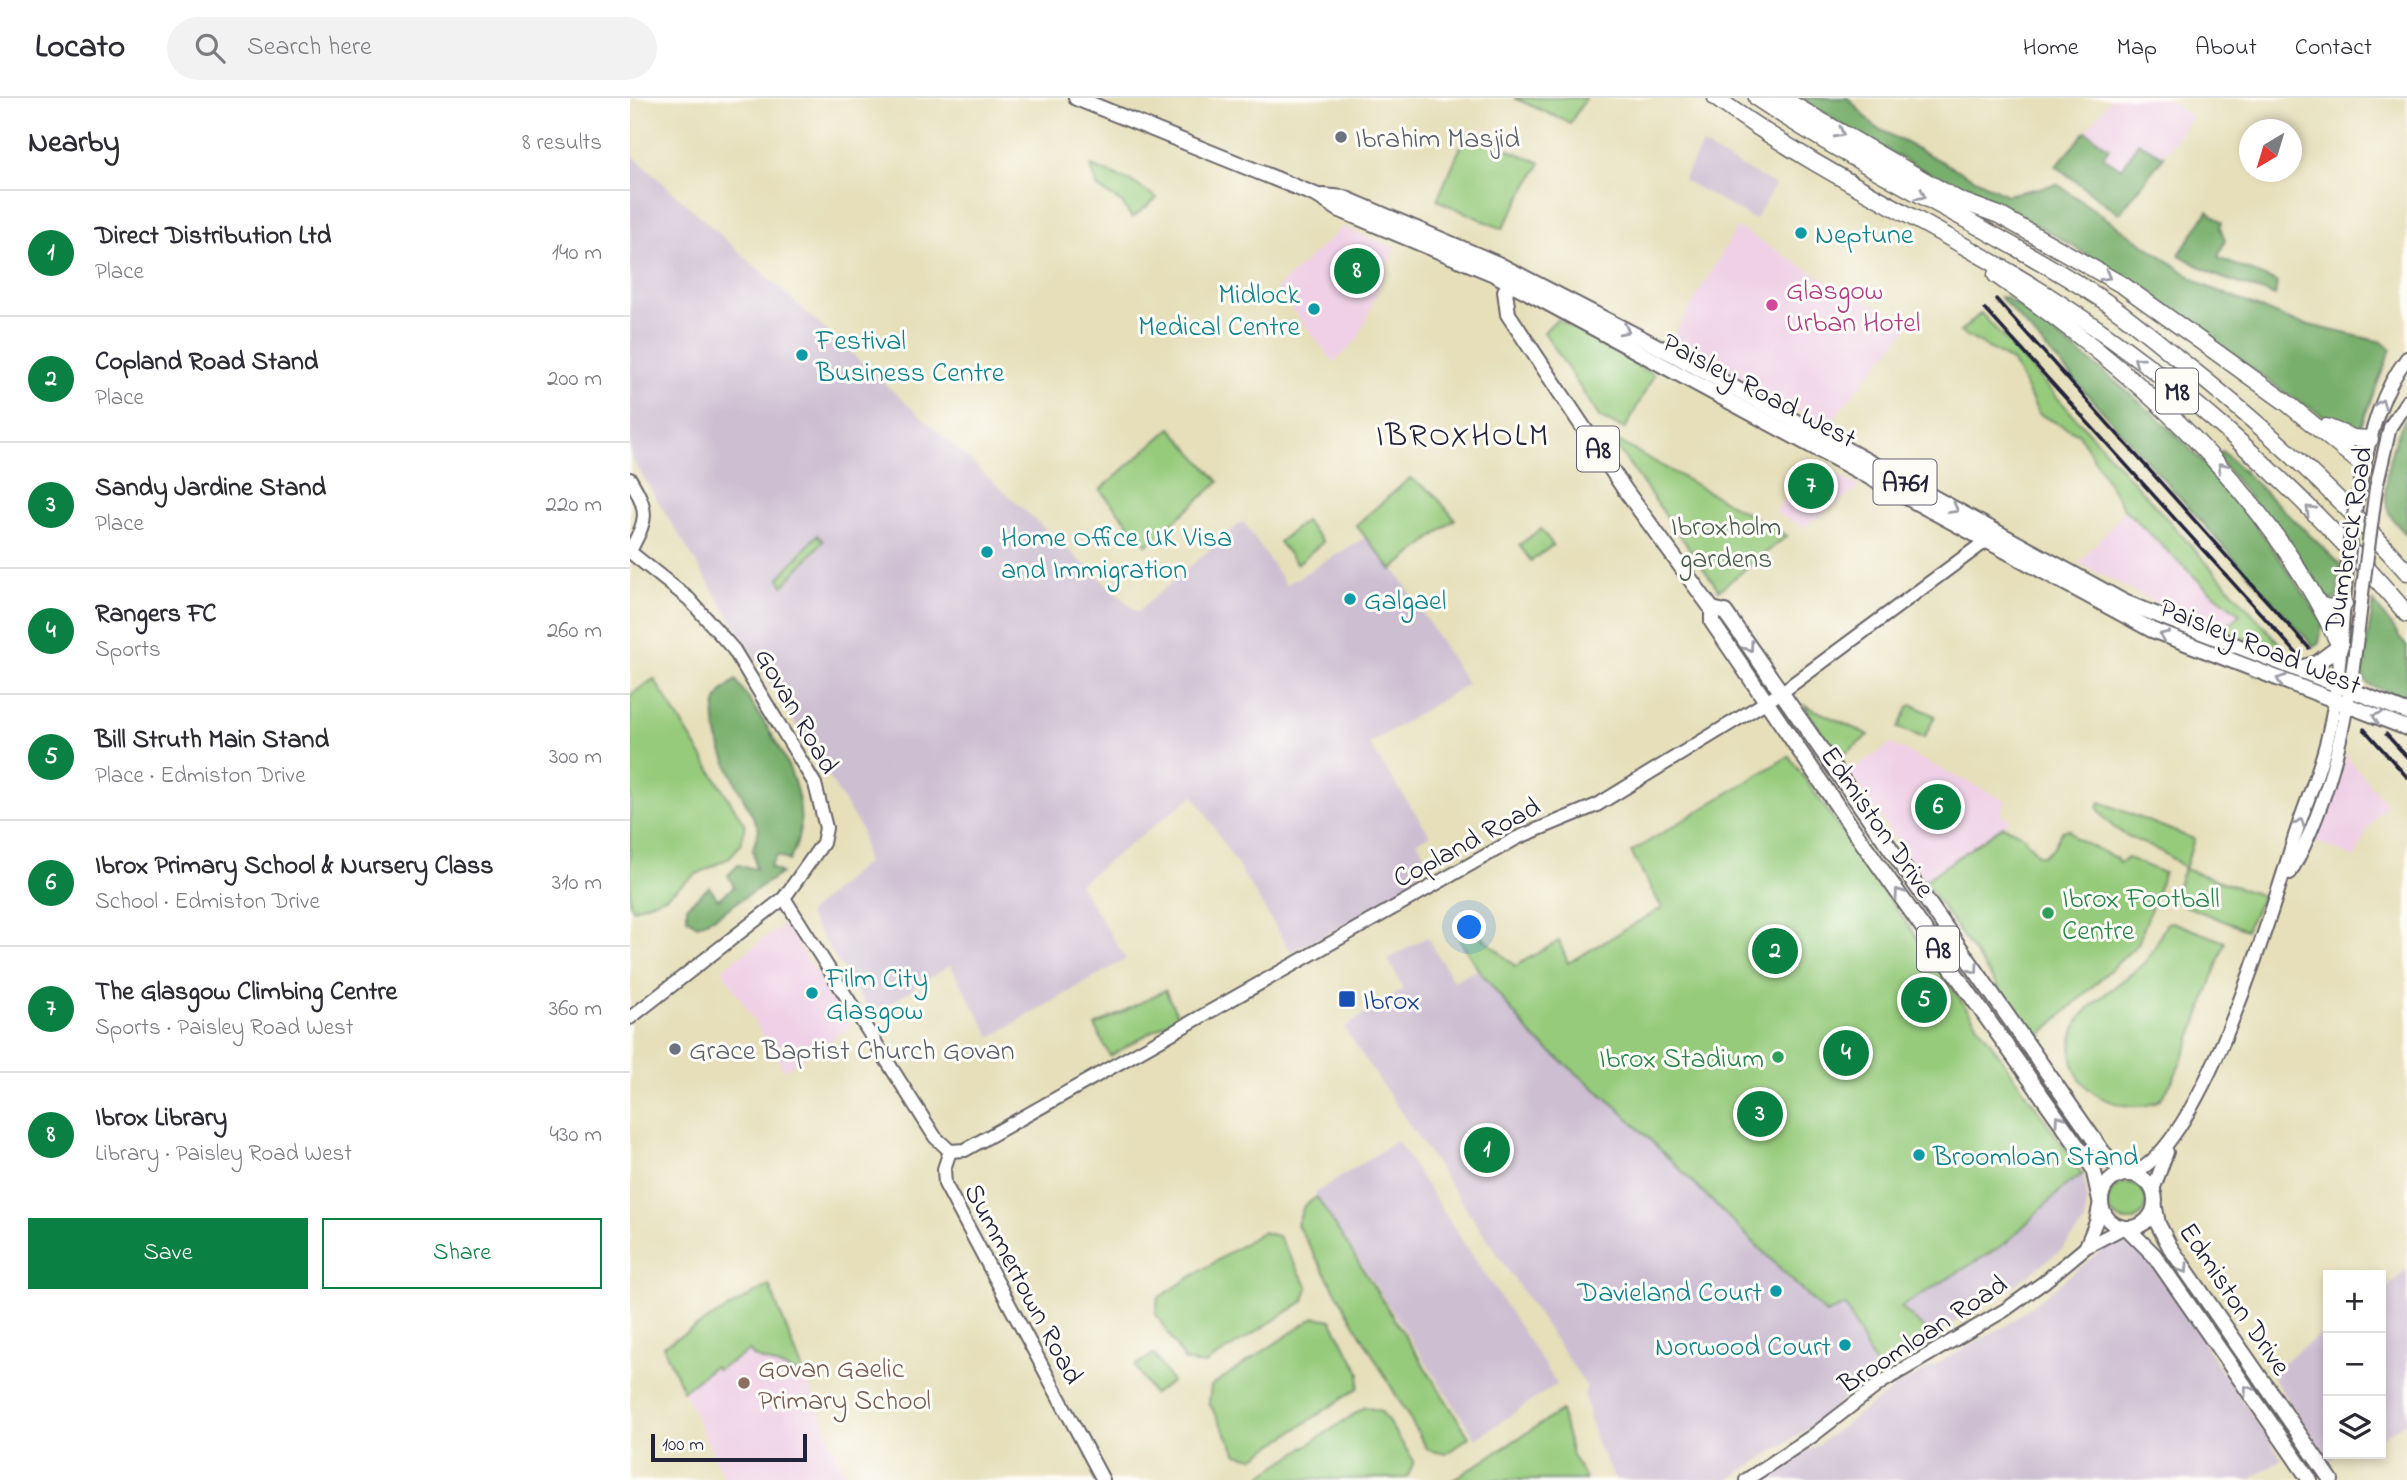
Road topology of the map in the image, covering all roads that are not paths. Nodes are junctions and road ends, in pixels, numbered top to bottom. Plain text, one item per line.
1 (1076, 98) edge
2 (1716, 98) edge
3 (1757, 98) edge
4 (1781, 98) edge
5 (1958, 200) junction
6 (1909, 216) junction
7 (1516, 279) junction
8 (2100, 298) junction
9 (2407, 358) edge
10 (2407, 401) edge
11 (2304, 417) junction
12 (2370, 439) junction
13 (2363, 471) junction
14 (630, 479) edge
15 (2377, 482) junction
16 (1986, 541) junction
17 (630, 552) edge
18 (2407, 572) edge
19 (2362, 594) junction
20 (2344, 604) junction
21 (2322, 606) junction
22 (1712, 609) junction
23 (2407, 614) edge
24 (2340, 646) junction
25 (2297, 669) junction
26 (2342, 687) junction
27 (1782, 692) junction
28 (1767, 702) junction
29 (2340, 703) junction
30 (2407, 712) edge
31 (2407, 728) edge
32 (784, 898) junction
33 (630, 1018) edge
34 (2171, 1142) junction
35 (950, 1151) junction
36 (2128, 1174) junction
37 (2153, 1190) junction
38 (2100, 1200) junction
39 (2155, 1208) junction
40 (2126, 1229) junction
41 (2086, 1247) junction
42 (1103, 1480) edge
43 (1746, 1480) edge
44 (2310, 1480) edge
45 (2331, 1480) edge

1 - 7 main road, Paisley Road West / A761
2 - 6 highway, M8
3 -> 8 highway, M8
4 -> 5 highway, M8
5 - 8 highway, M8
5 -> 11 highway
21 -> 6 highway, M8
23 -> 6 highway, M8
7 - 16 main road, Paisley Road West / A761
7 - 22 main road, Edmiston Drive / A8
7 -> 25 main road, Paisley Road West / A761
8 - 18 highway, M8
12 -> 9 street, Dumbreck Road
10 - 15 street, Dumbreck Road
11 - 12 highway
11 - 13 highway
12 - 13 street, Dumbreck Road
13 - 15 street
13 - 20 street, Dumbreck Road, bridge
14 - 17 street, Govan Road
15 - 19 street, Dumbreck Road, bridge
16 - 27 street, Copland Road
29 -> 16 main road, Paisley Road West / A761
17 - 32 street, Govan Road
19 - 20 street
19 - 26 street, Dumbreck Road
20 - 21 highway
20 - 24 street, Dumbreck Road
21 - 24 highway, M8
22 -> 27 main road, Edmiston Drive / A8
22 - 28 main road, Edmiston Drive / A8
24 - 25 main road
24 - 26 street, Dumbreck Road
25 - 26 main road, Paisley Road West / A761
26 - 29 street
26 - 30 main road, Paisley Road West / A761
27 - 28 street, Copland Road
27 -> 36 main road, Edmiston Drive / A8
28 - 35 street, Copland Road
38 -> 28 main road, Edmiston Drive / A8
31 -> 29 main road, Paisley Road West / A761
29 - 34 street
32 - 33 street, Govan Road
32 - 35 street, Summertown Road
34 - 36 street
34 - 37 street
35 - 42 street, Summertown Road
36 - 37 main road
36 - 38 main road
37 - 39 main road
38 - 40 main road
38 - 41 street
39 - 40 main road
39 -> 45 main road, Edmiston Drive
40 - 41 street, Broomloan Road
44 -> 40 main road, Edmiston Drive
41 - 43 street, Broomloan Road

